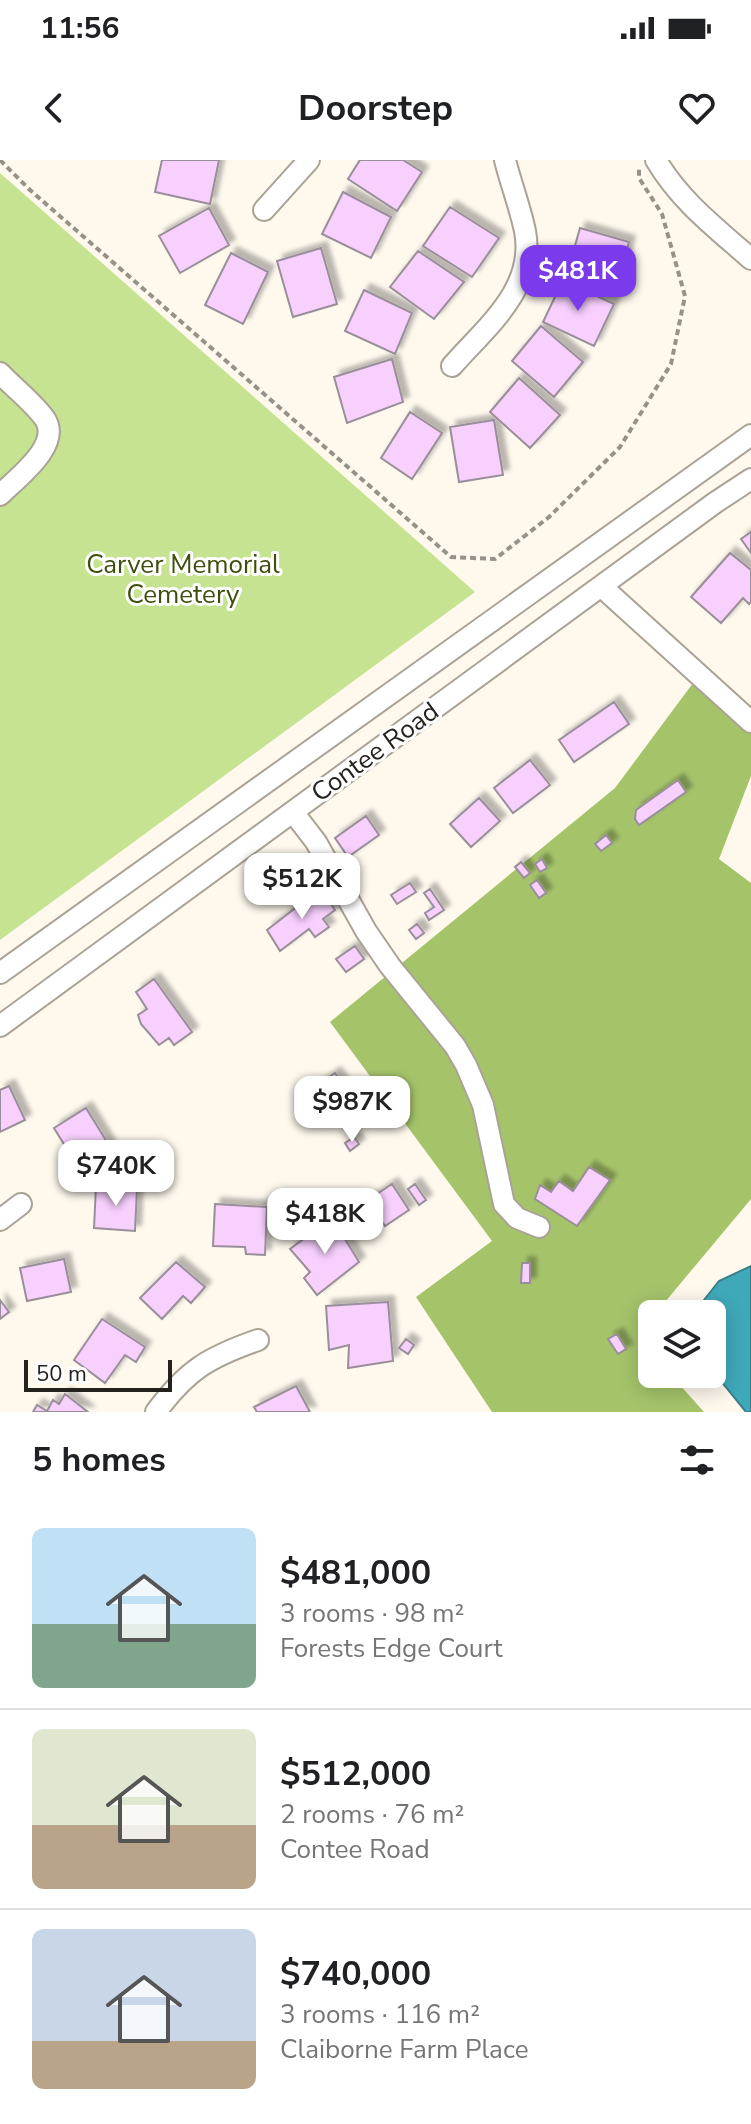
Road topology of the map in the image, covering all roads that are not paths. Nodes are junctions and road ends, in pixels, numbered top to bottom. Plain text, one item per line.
1 (309, 160) edge
2 (505, 160) edge
3 (648, 162) edge
4 (264, 210) dead end
5 (751, 259) edge
6 (452, 366) dead end
7 (0, 373) edge
8 (751, 435) edge
9 (751, 479) edge
10 (0, 495) edge
11 (602, 587) junction
12 (751, 722) edge
13 (293, 812) junction
14 (0, 973) edge
15 (0, 1026) edge
16 (21, 1204) dead end
17 (0, 1220) edge
18 (539, 1227) dead end
19 (258, 1340) dead end
20 (156, 1412) edge

1 - 4 street
2 - 6 street
3 - 5 street
7 - 10 street
8 - 14 street, Contee Road
9 - 11 street, Contee Road
11 - 12 street
11 - 13 street, Contee Road
13 - 15 street, Contee Road
13 - 18 street
16 - 17 street
19 - 20 street

